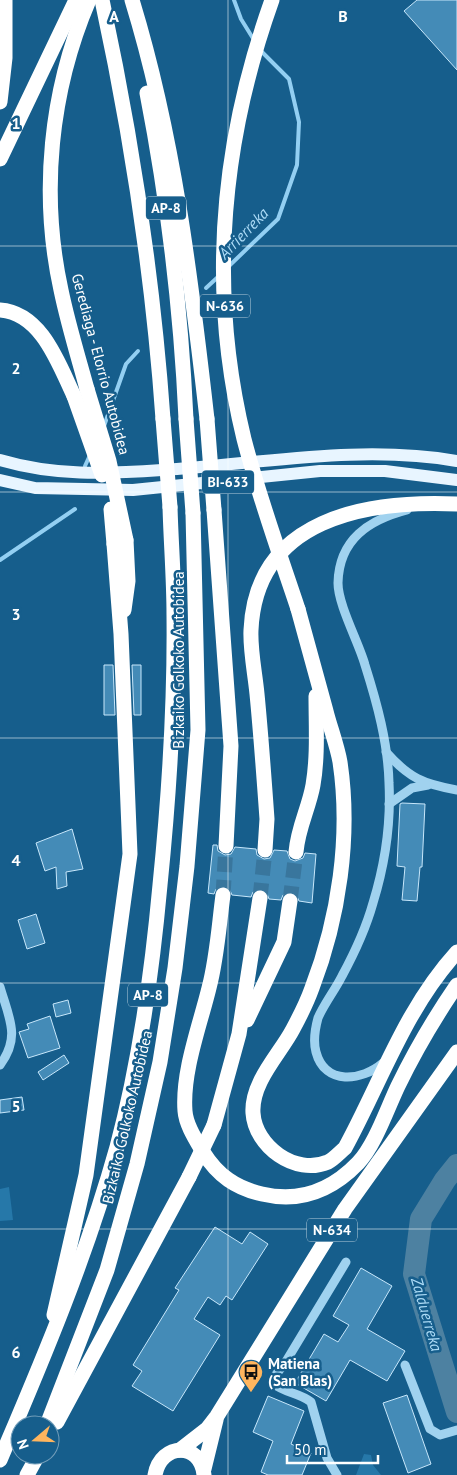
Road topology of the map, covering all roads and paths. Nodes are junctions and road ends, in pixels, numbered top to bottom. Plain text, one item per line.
1 (5, 0) edge
2 (76, 0) edge
3 (89, 0) edge
4 (102, 0) edge
5 (126, 0) edge
6 (132, 0) edge
7 (272, 0) edge
8 (0, 102) edge
9 (0, 159) edge
10 (0, 310) edge
11 (81, 393) junction
12 (0, 460) edge
13 (457, 461) edge
14 (0, 480) edge
15 (457, 480) edge
16 (432, 503) junction
17 (457, 504) edge
18 (311, 658) junction
19 (386, 752) junction
20 (430, 785) junction
21 (457, 790) edge
22 (389, 804) junction
23 (226, 846) tunnel mouth
24 (265, 850) tunnel mouth
25 (296, 852) tunnel mouth
26 (223, 894) tunnel mouth
27 (260, 898) tunnel mouth
28 (290, 901) tunnel mouth
29 (457, 952) edge
30 (457, 985) edge
31 (0, 988) edge
32 (239, 1034) junction
33 (457, 1052) edge
34 (389, 1058) junction
35 (0, 1064) edge
36 (346, 1262) dead end
37 (48, 1349) junction
38 (405, 1365) dead end
39 (51, 1415) edge
40 (60, 1416) edge
41 (217, 1416) junction
42 (457, 1430) edge
43 (180, 1450) junction
44 (0, 1460) edge
45 (206, 1473) edge
46 (155, 1475) edge
47 (337, 1475) edge

1 - 8 highway
2 - 9 highway
3 - 11 highway, Gerediaga - Elorrio Autobidea
4 - 37 highway, Bizkaiko Golkoko Autobidea / AP-8, bridge
5 - 39 highway, Bizkaiko Golkoko Autobidea / AP-8, bridge
6 - 23 highway, bridge
7 - 18 highway, N-636, bridge
10 - 11 highway
11 - 37 highway, bridge
12 - 13 main road, BI-633
14 - 15 main road, BI-633
16 - 17 highway
16 - 19 street
16 - 24 highway
18 - 25 highway
18 - 34 highway
19 - 20 street
19 - 22 street
20 - 21 street
20 - 22 street
22 - 34 street
26 - 30 highway
27 - 32 highway
28 - 32 highway
29 - 34 highway
31 - 35 street
32 - 40 highway, bridge
33 - 41 highway, N-634
36 - 47 street
37 - 44 highway, Bizkaiko Golkoko Autobidea / AP-8
38 - 42 street
41 - 43 highway, N-634
41 - 45 highway, N-634
43 - 45 highway, N-634
43 - 46 highway, N-634

